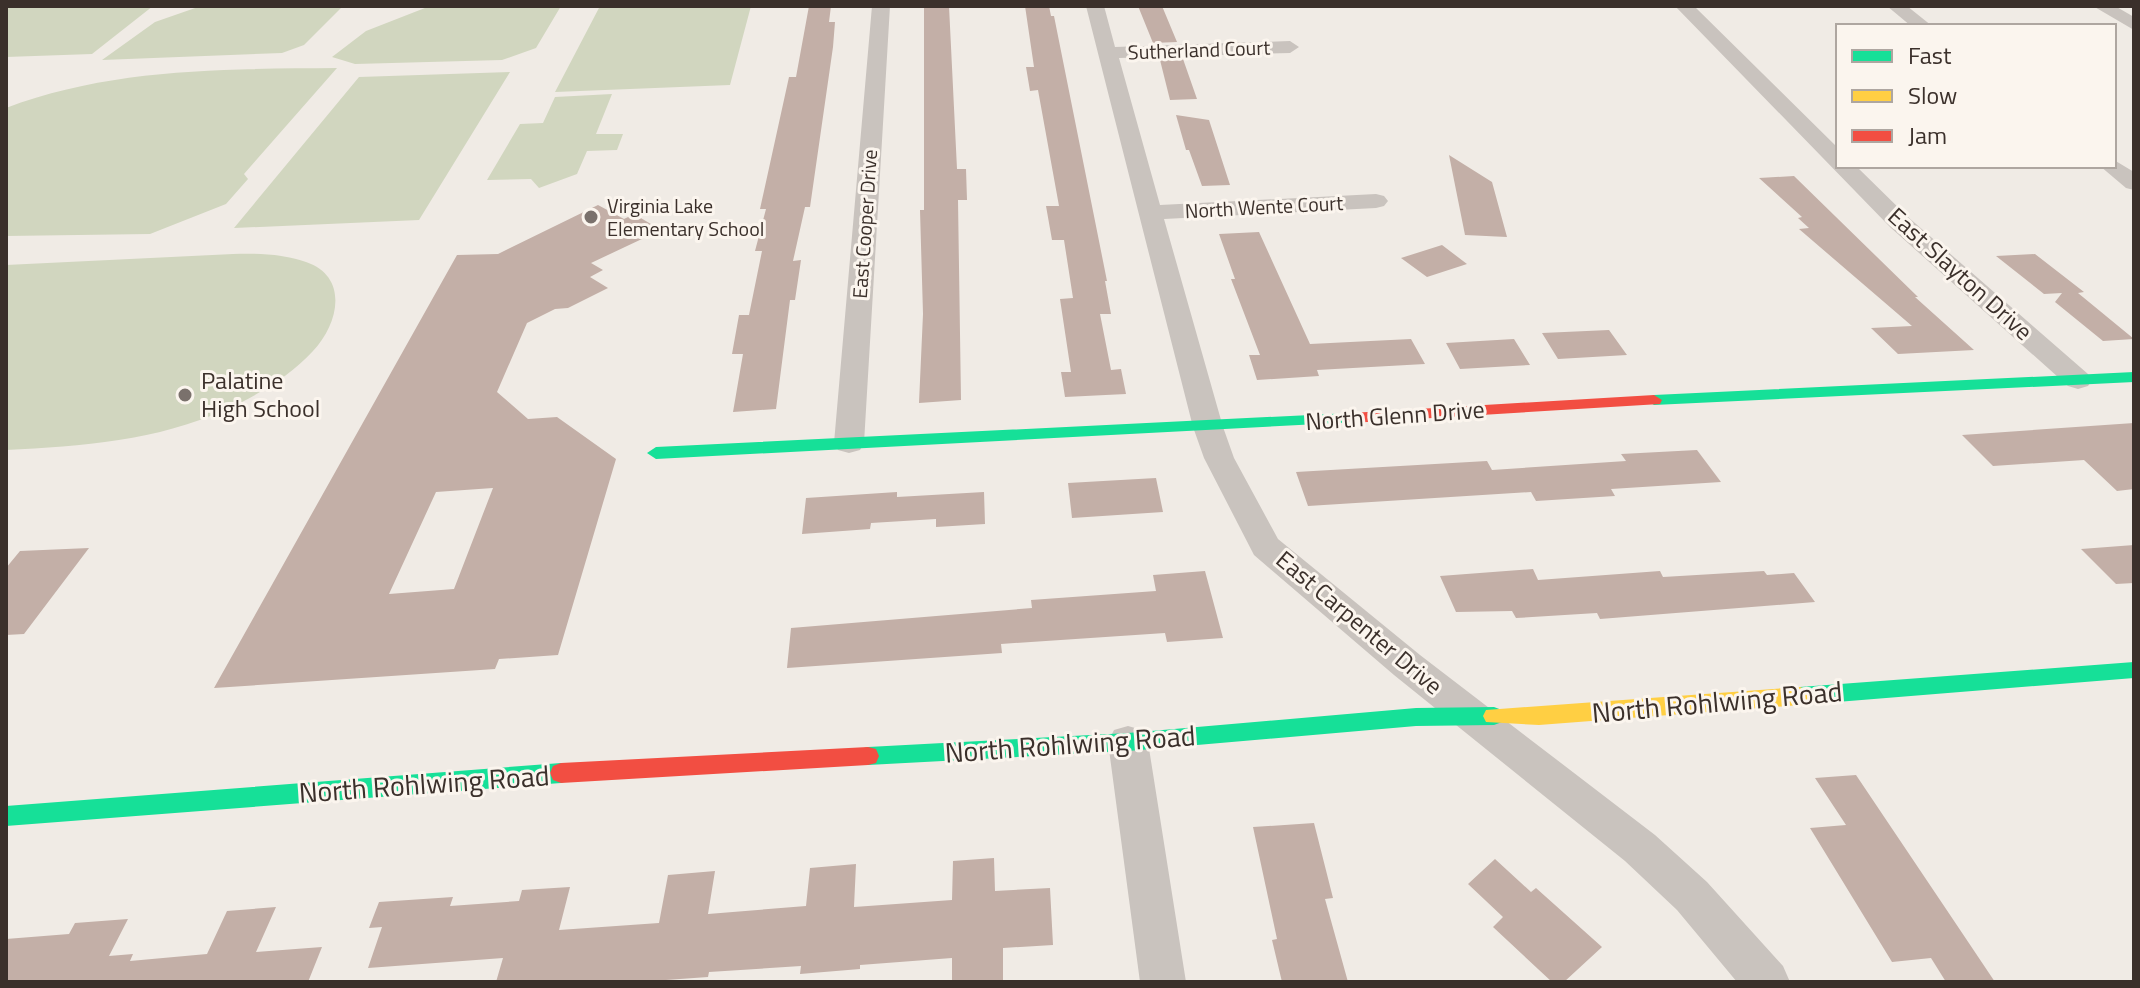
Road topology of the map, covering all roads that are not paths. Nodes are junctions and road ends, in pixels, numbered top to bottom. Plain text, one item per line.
1 (881, 6) edge
2 (1095, 6) edge
3 (1684, 6) edge
4 (1896, 6) edge
5 (2102, 6) edge
6 (1920, 24) edge
7 (2134, 25) edge
8 (1290, 47) dead end
9 (1108, 53) junction
10 (1836, 159) edge
11 (1845, 168) edge
12 (2114, 168) edge
13 (2134, 183) edge
14 (1376, 201) dead end
15 (1152, 213) junction
16 (2134, 377) edge
17 (2078, 380) junction
18 (1208, 427) junction
19 (849, 443) junction
20 (656, 453) dead end
21 (2134, 670) edge
22 (1471, 716) junction
23 (1128, 742) junction
24 (6, 816) edge
25 (1163, 982) edge
26 (1767, 982) edge

1 - 19 street, East Cooper Drive
2 - 9 street, East Carpenter Drive
3 - 10 street
4 - 6 street
5 - 7 street
8 - 9 street, Sutherland Court
9 - 15 street, East Carpenter Drive
11 - 17 street, East Slayton Drive
12 - 13 street
14 - 15 street, North Wente Court
15 - 18 street, East Carpenter Drive
16 - 17 street, North Glenn Drive
17 - 18 street, North Glenn Drive
18 - 19 street, North Glenn Drive
18 - 22 street, East Carpenter Drive
19 - 20 street, North Glenn Drive
21 - 22 street, North Rohlwing Road
22 - 23 street, North Rohlwing Road
22 - 26 street, East Carpenter Drive
23 - 24 street, North Rohlwing Road
23 - 25 street

